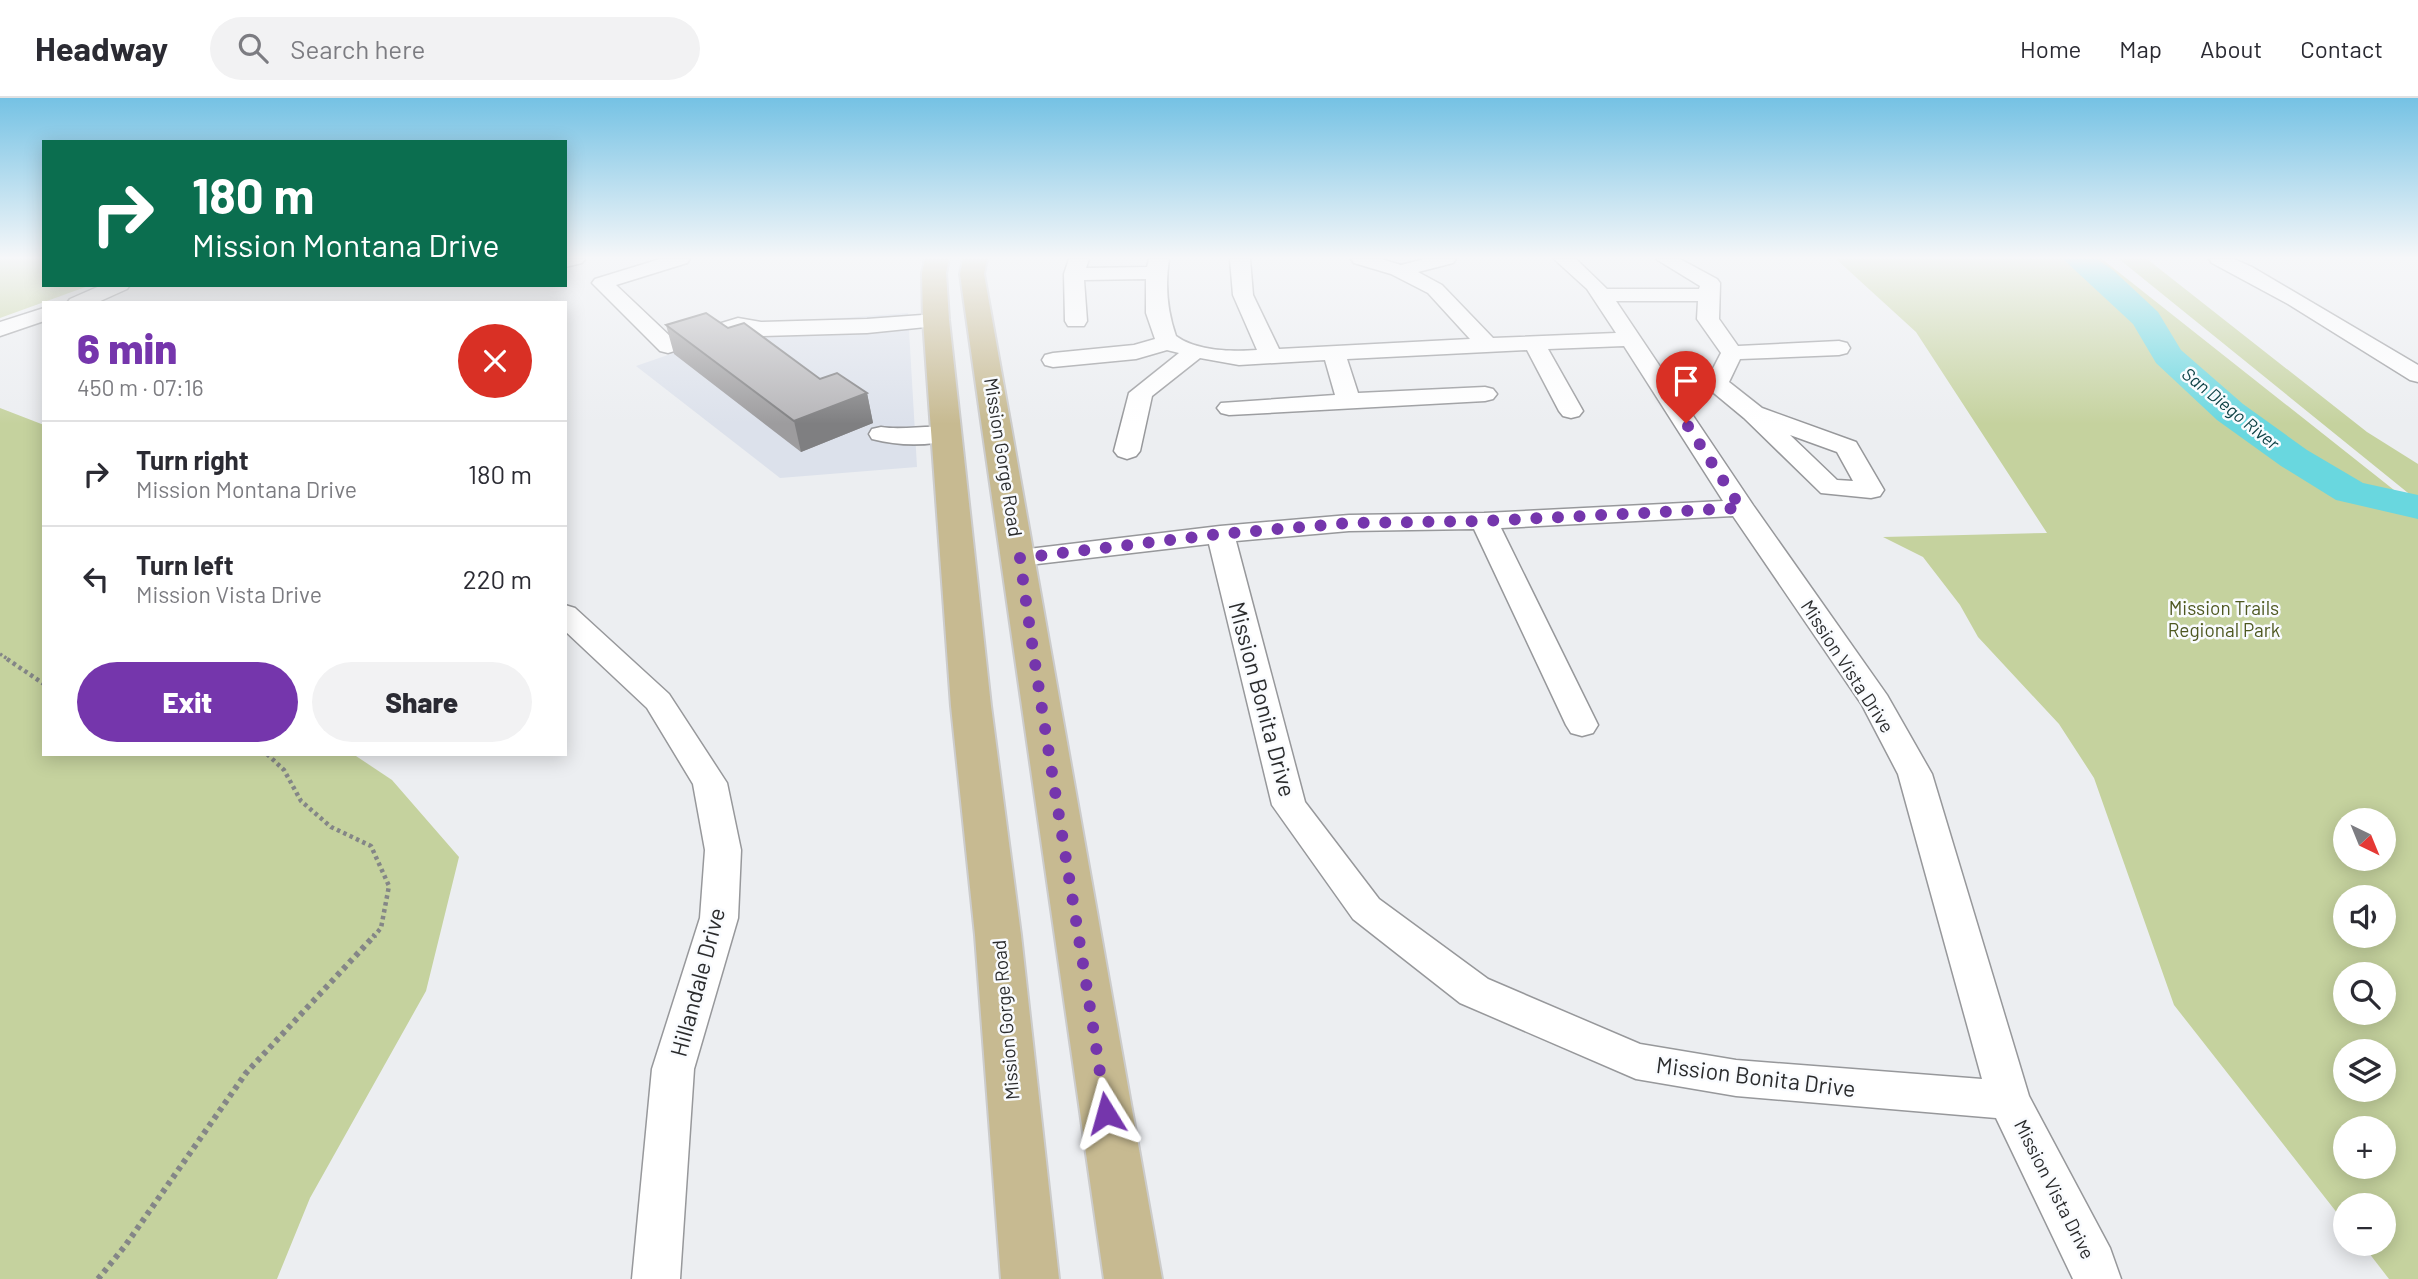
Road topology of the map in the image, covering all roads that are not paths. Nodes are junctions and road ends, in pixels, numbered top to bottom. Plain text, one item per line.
1 (635, 314) edge
2 (936, 314) edge
3 (979, 314) edge
4 (1076, 314) edge
5 (1157, 314) edge
6 (1252, 314) edge
7 (1458, 314) edge
8 (1614, 314) edge
9 (1708, 314) edge
10 (2319, 314) edge
11 (42, 315) edge
12 (936, 320) junction
13 (1076, 321) dead end
14 (0, 329) edge
15 (1632, 339) junction
16 (1170, 342) junction
17 (1534, 343) junction
18 (1487, 345) junction
19 (1839, 348) dead end
20 (1196, 352) junction
21 (1334, 353) junction
22 (1732, 353) junction
23 (1271, 357) junction
24 (1053, 360) dead end
25 (2418, 375) edge
26 (1485, 394) dead end
27 (1349, 401) junction
28 (1229, 408) dead end
29 (1571, 411) dead end
30 (1753, 413) dead end
31 (881, 434) dead end
32 (947, 434) junction
33 (1127, 451) dead end
34 (1741, 508) junction
35 (1484, 521) junction
36 (1220, 534) junction
37 (1020, 558) junction
38 (567, 616) edge
39 (1582, 725) dead end
40 (2009, 1100) junction
41 (656, 1279) edge
42 (1030, 1279) edge
43 (1133, 1279) edge
44 (2097, 1279) edge

1 - 12 street
2 - 12 main road, Mission Gorge Road
3 - 37 main road, Mission Gorge Road
4 - 13 street
5 - 16 street
6 - 23 street
7 - 18 street
8 - 15 street, Mission Vista Drive
9 - 22 street
10 - 25 street
11 - 14 street
12 - 32 main road, Mission Gorge Road
15 - 17 street
15 - 34 street, Mission Vista Drive
16 - 20 street
16 - 24 street
17 - 18 street
17 - 29 street
18 - 21 street
19 - 22 street
20 - 23 street
20 - 33 street
21 - 23 street
21 - 27 street
22 - 30 street
26 - 27 street
27 - 28 street
31 - 32 street
32 - 42 main road, Mission Gorge Road
34 - 35 street
34 - 40 street, Mission Vista Drive
35 - 36 street
35 - 39 street
36 - 37 street
36 - 40 street, Mission Bonita Drive
37 - 43 main road, Mission Gorge Road
38 - 41 street, Hillandale Drive
40 - 44 street, Mission Vista Drive

